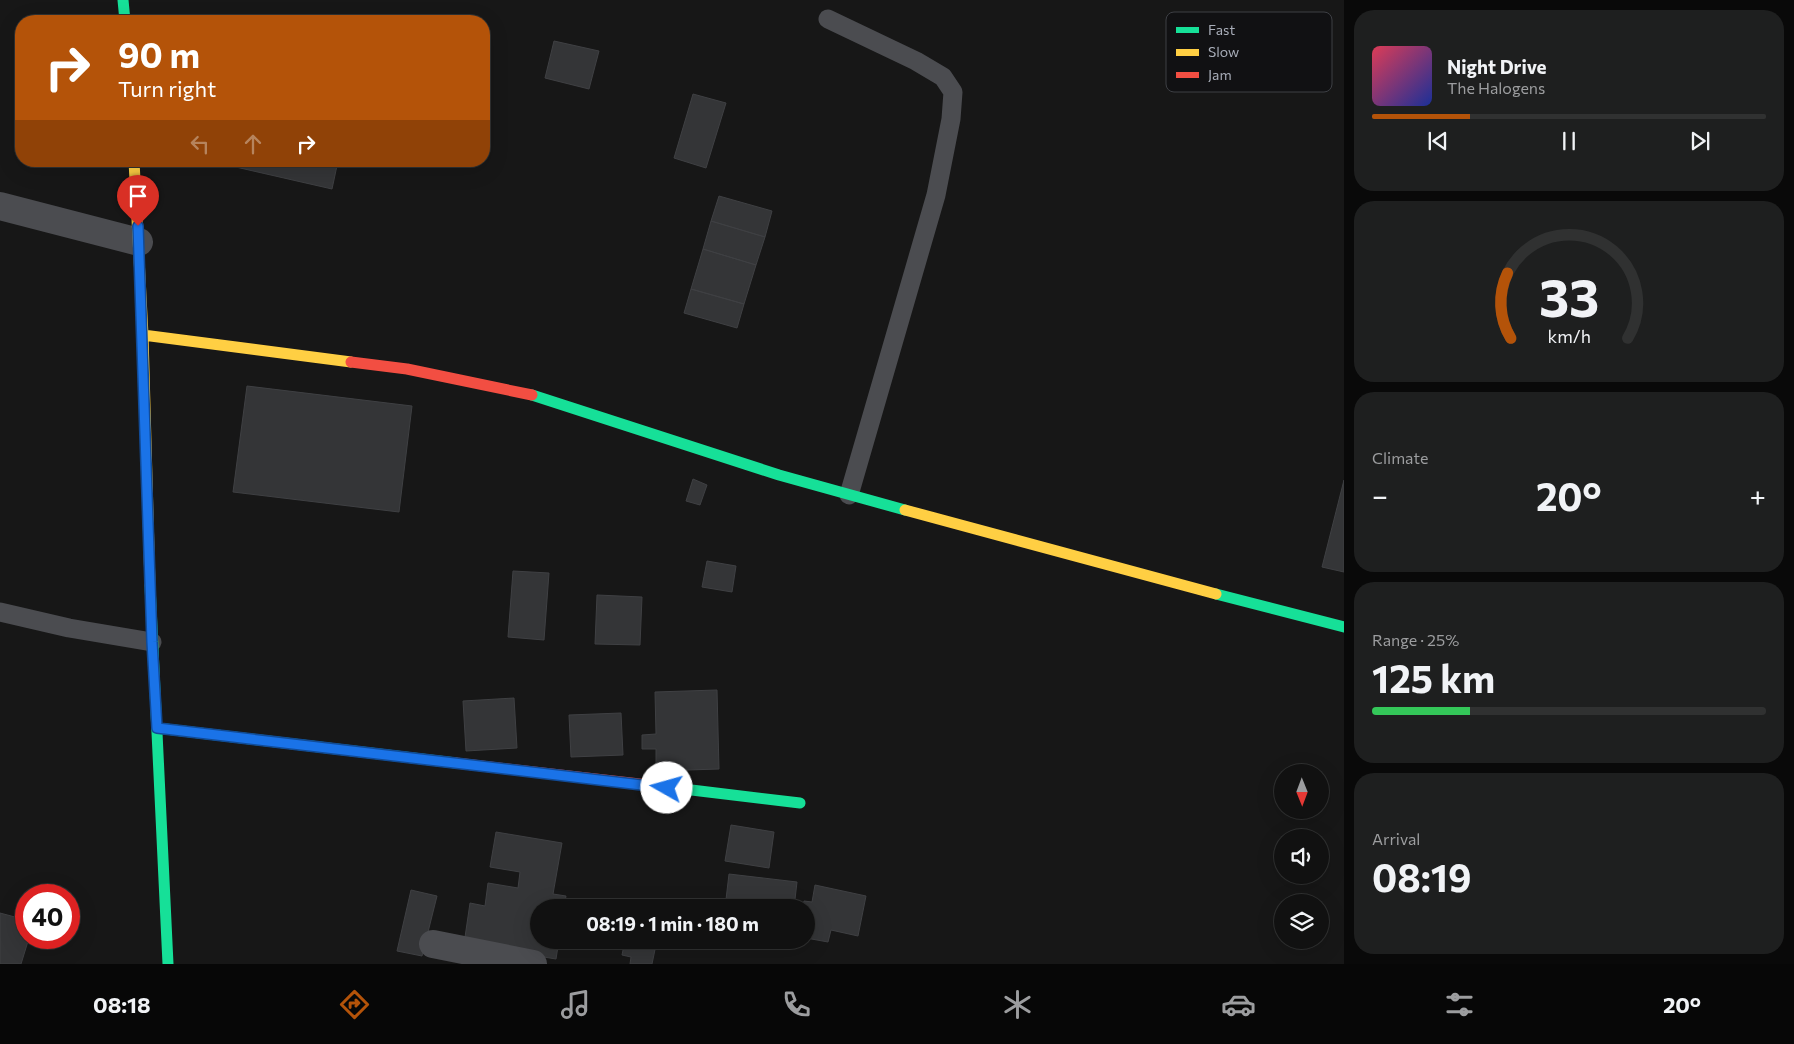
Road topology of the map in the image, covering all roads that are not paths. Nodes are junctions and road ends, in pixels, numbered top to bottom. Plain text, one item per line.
1 (124, 0) edge
2 (125, 15) edge
3 (828, 19) dead end
4 (134, 167) edge
5 (0, 206) edge
6 (139, 242) junction
7 (143, 335) junction
8 (850, 495) junction
9 (0, 612) edge
10 (1344, 627) edge
11 (152, 642) junction
12 (157, 728) junction
13 (800, 803) dead end
14 (433, 944) dead end
15 (168, 964) edge
16 (534, 964) edge

1 - 2 main road
3 - 8 lane
4 - 6 main road
5 - 6 street
6 - 7 main road
7 - 8 main road
7 - 11 main road
8 - 10 main road
9 - 11 lane
11 - 12 main road
12 - 13 main road
12 - 15 main road
14 - 16 street

